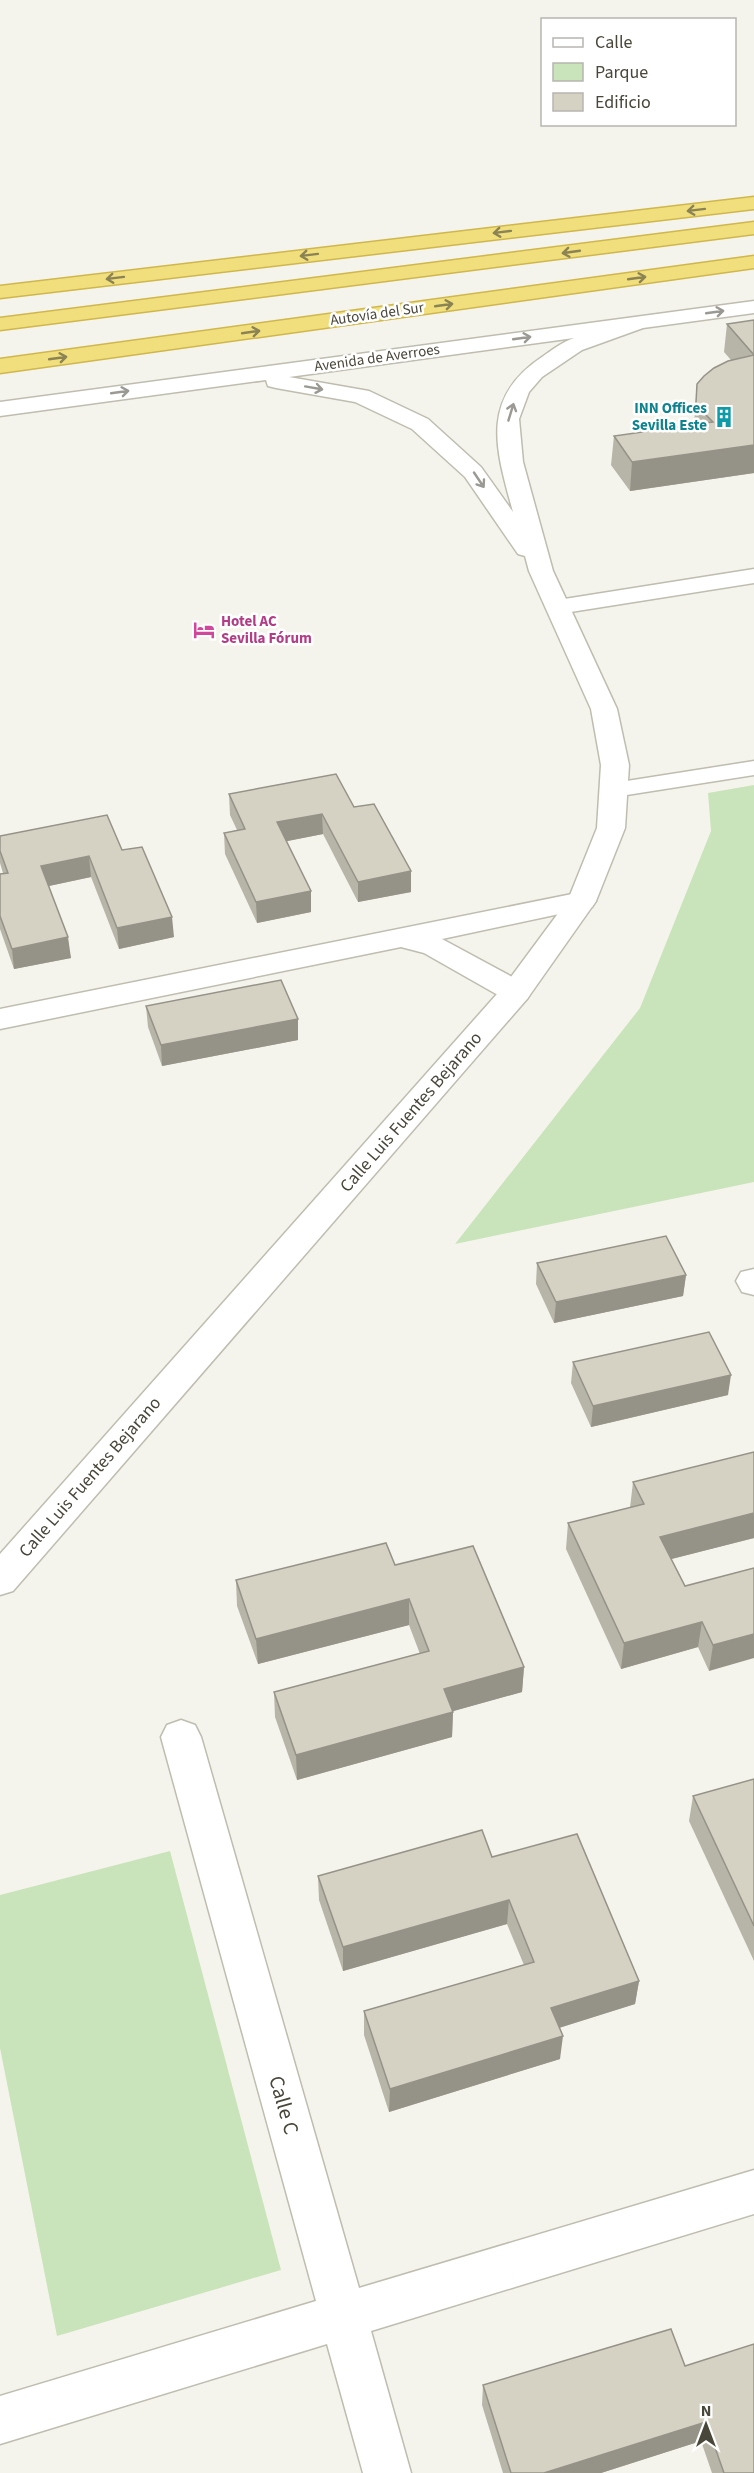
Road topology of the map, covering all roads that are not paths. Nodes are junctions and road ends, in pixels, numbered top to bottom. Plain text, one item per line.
1 (754, 203) edge
2 (754, 228) edge
3 (754, 262) edge
4 (0, 292) edge
5 (754, 307) edge
6 (641, 322) junction
7 (0, 324) edge
8 (0, 366) edge
9 (173, 385) junction
10 (0, 409) edge
11 (541, 570) junction
12 (754, 576) edge
13 (558, 607) junction
14 (754, 768) edge
15 (614, 790) junction
16 (582, 901) junction
17 (401, 938) junction
18 (516, 992) junction
19 (0, 1019) edge
20 (0, 1580) edge
21 (181, 1737) dead end
22 (754, 2192) edge
23 (343, 2316) junction
24 (0, 2420) edge
25 (387, 2473) edge

1 -> 4 highway
2 -> 7 highway
8 -> 3 highway, Autovía del Sur
6 -> 5 street, Avenida de Averroes
9 -> 6 street, Avenida de Averroes
11 -> 6 street
10 -> 9 street, Avenida de Averroes
9 -> 11 street
11 - 13 street, Calle Luis Fuentes Bejarano
12 - 13 lane
13 - 15 street, Calle Luis Fuentes Bejarano
14 - 15 lane
15 - 16 street, Calle Luis Fuentes Bejarano
16 - 17 street
16 - 18 street, Calle Luis Fuentes Bejarano
17 - 18 street
17 - 19 street
18 - 20 street, Calle Luis Fuentes Bejarano
21 - 23 street, Calle C
22 - 23 street
23 - 24 street
23 - 25 street, Calle C

